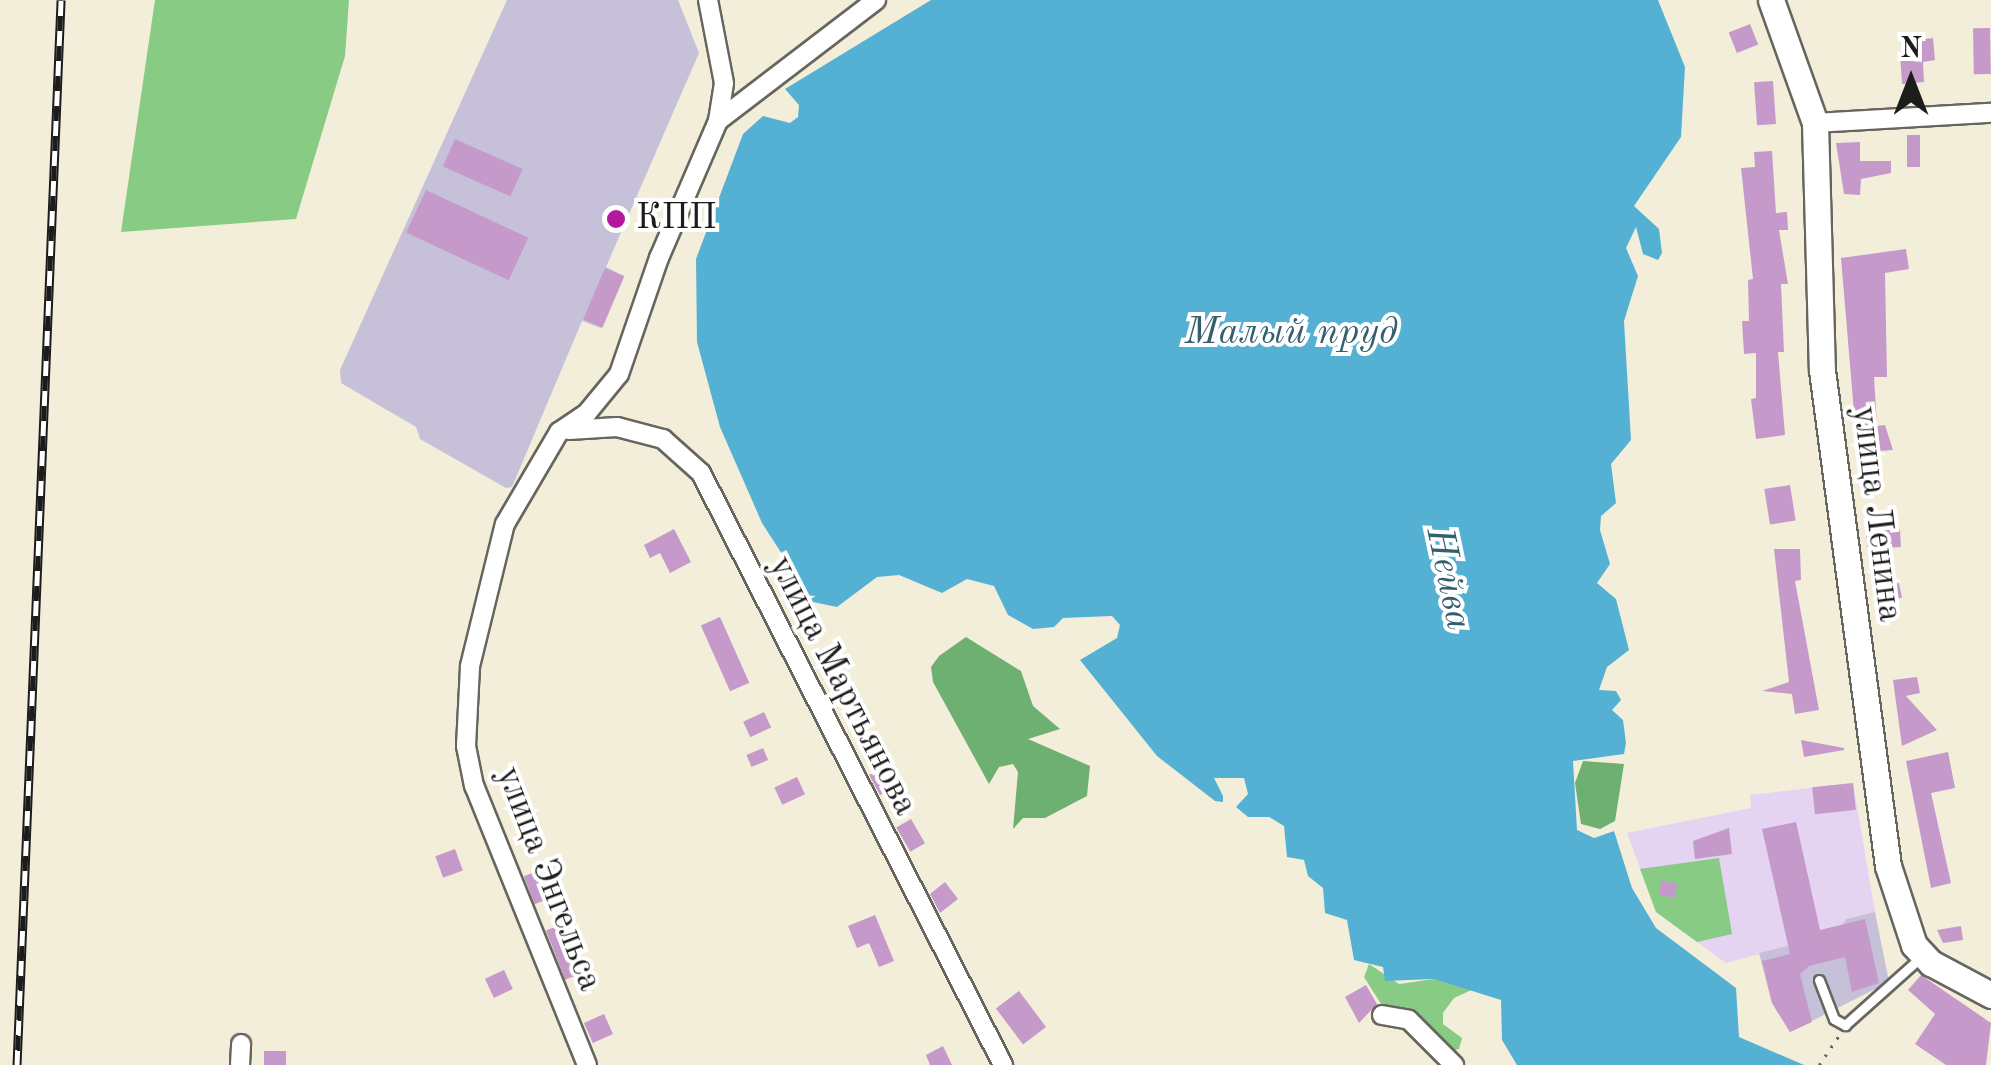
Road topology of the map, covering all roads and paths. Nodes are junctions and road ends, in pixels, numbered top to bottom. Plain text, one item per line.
1 (876, 0) edge
2 (1770, 0) edge
3 (712, 3) edge
4 (851, 8) edge
5 (1991, 114) edge
6 (718, 121) junction
7 (1815, 123) junction
8 (559, 432) junction
9 (1922, 956) junction
10 (1819, 980) dead end
11 (1991, 994) edge
12 (1382, 1015) dead end
13 (1846, 1026) junction
14 (241, 1044) dead end
15 (240, 1065) edge
16 (587, 1065) edge
17 (1002, 1065) edge
18 (1454, 1065) edge
19 (1819, 1065) edge

1 - 4 street
2 - 7 street, улица Ленина
3 - 6 street, улица Энгельса
4 - 6 street
5 - 7 street
6 - 8 street, улица Энгельса
7 - 9 street, улица Ленина
8 - 16 street, улица Энгельса
8 - 17 street, улица Мартьянова
9 - 11 street
9 - 13 lane
10 - 13 lane
12 - 18 street
13 - 19 path
14 - 15 street

